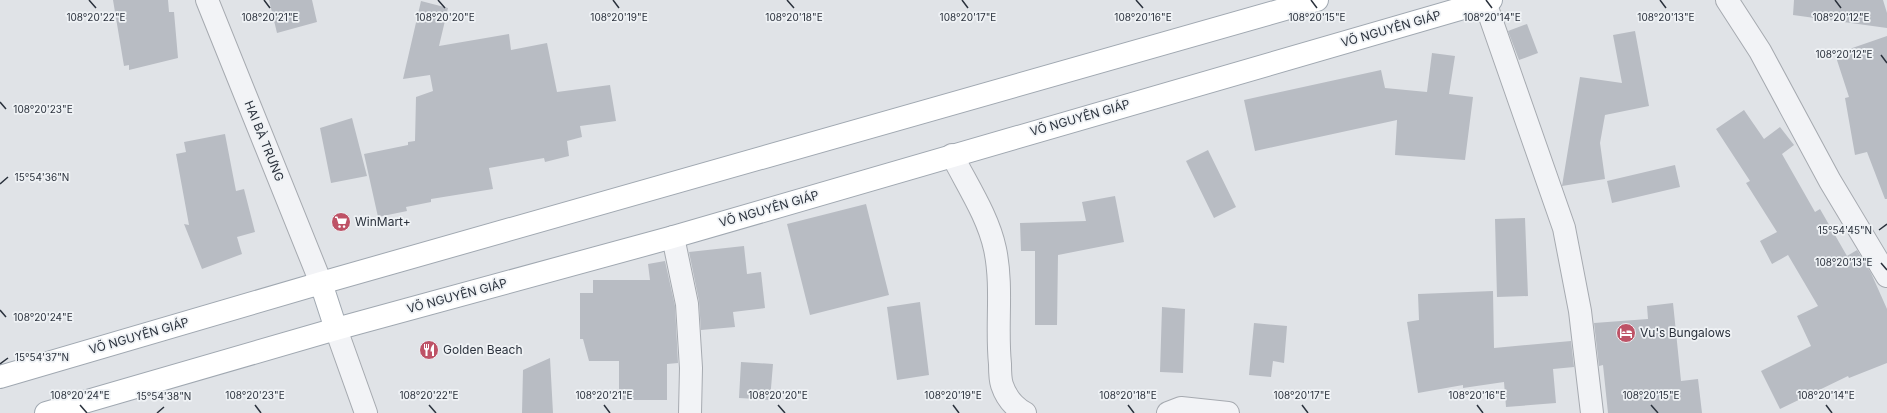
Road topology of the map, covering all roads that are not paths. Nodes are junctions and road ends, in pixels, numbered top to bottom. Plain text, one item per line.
1 (207, 0) edge
2 (1317, 0) edge
3 (1727, 0) edge
4 (1488, 1) edge
5 (952, 155) junction
6 (674, 237) junction
7 (1887, 276) edge
8 (321, 283) junction
9 (336, 329) junction
10 (0, 377) edge
11 (1019, 411) edge
12 (46, 413) edge
13 (366, 413) edge
14 (690, 413) edge
15 (1168, 413) edge
16 (1228, 413) edge
17 (1592, 413) edge

1 - 8 street, HAI BÀ TRƯNG
2 - 8 main road, VÕ NGUYÊN GIÁP
3 - 7 street
4 - 5 main road, VÕ NGUYÊN GIÁP
4 - 17 street
5 - 6 main road, VÕ NGUYÊN GIÁP
5 - 11 street
6 - 9 main road, VÕ NGUYÊN GIÁP
6 - 14 street
8 - 9 main road
8 - 10 main road, VÕ NGUYÊN GIÁP
9 - 12 main road, VÕ NGUYÊN GIÁP
9 - 13 street
15 - 16 street

